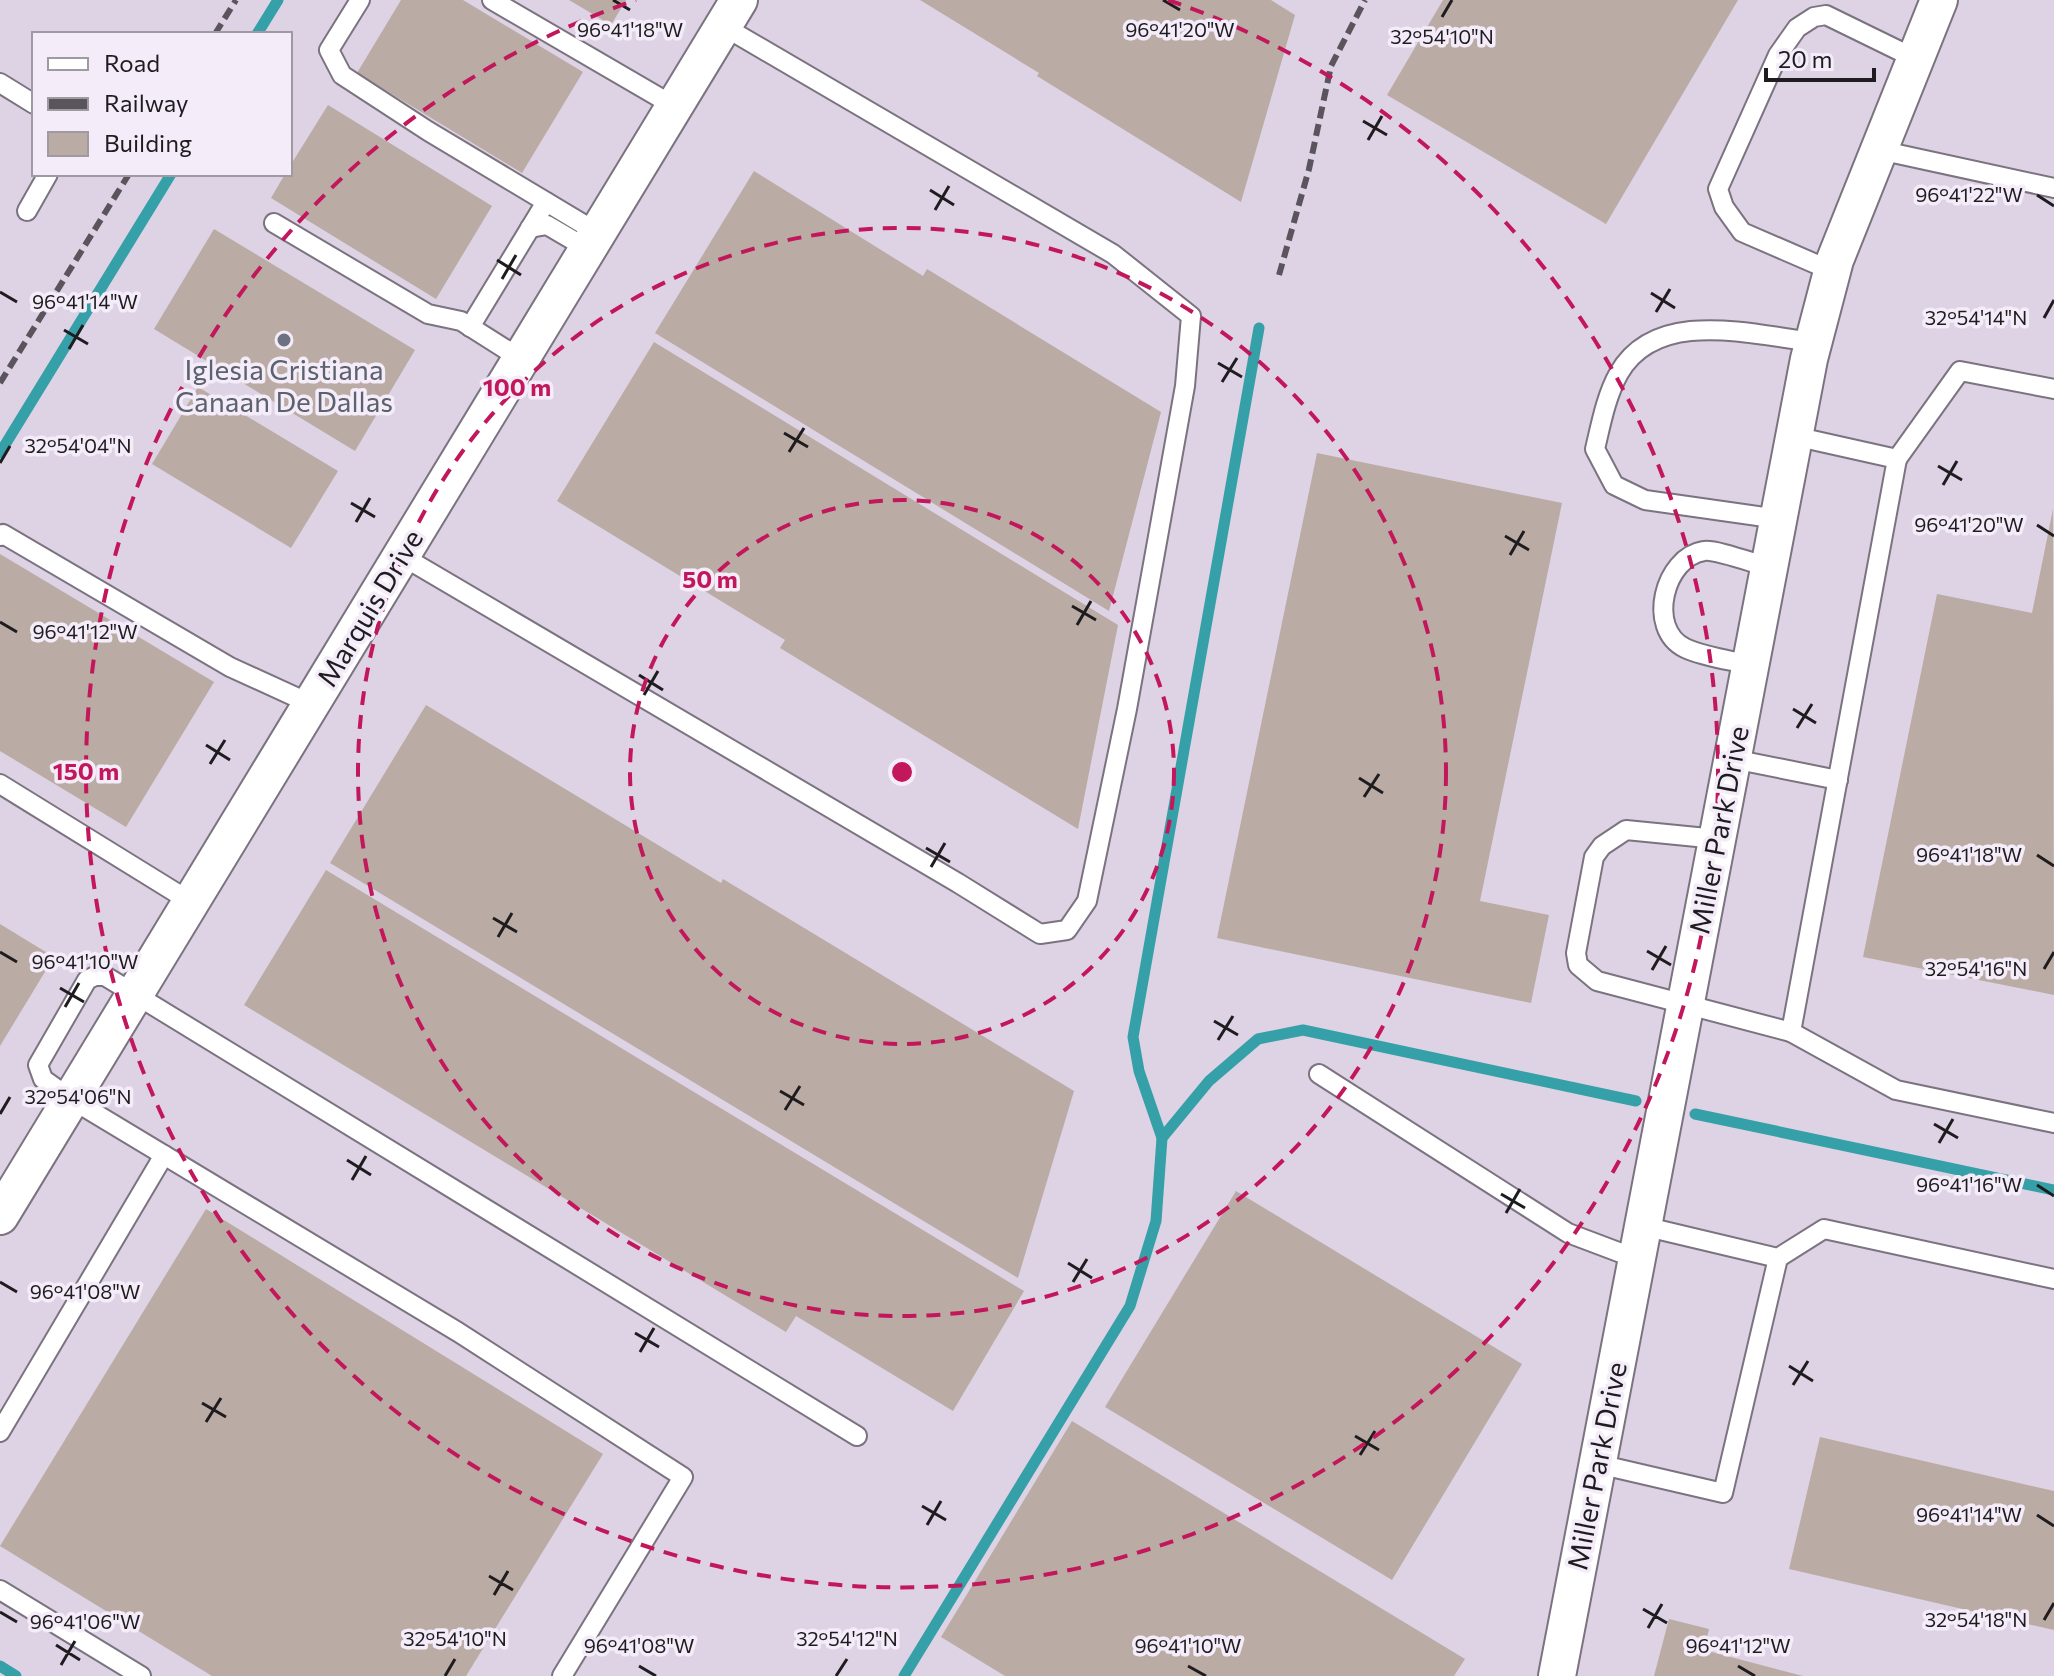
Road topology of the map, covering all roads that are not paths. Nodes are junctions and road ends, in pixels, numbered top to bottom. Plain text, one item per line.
1 (360, 0) edge
2 (492, 0) edge
3 (1939, 0) edge
4 (731, 13) edge
5 (1916, 59) junction
6 (0, 83) edge
7 (32, 103) edge
8 (674, 106) junction
9 (1879, 150) junction
10 (47, 176) edge
11 (2054, 188) edge
12 (546, 202) junction
13 (27, 211) dead end
14 (274, 223) dead end
15 (530, 228) junction
16 (593, 241) junction
17 (1832, 271) junction
18 (470, 327) junction
19 (1814, 342) junction
20 (521, 359) junction
21 (2054, 389) edge
22 (1794, 436) junction
23 (1897, 459) junction
24 (1779, 519) junction
25 (0, 536) edge
26 (402, 556) junction
27 (1769, 567) junction
28 (1751, 665) junction
29 (311, 704) junction
30 (1733, 759) junction
31 (1838, 780) junction
32 (0, 784) edge
33 (1717, 839) junction
34 (191, 902) junction
35 (135, 994) junction
36 (1685, 1004) junction
37 (1791, 1032) junction
38 (1319, 1074) dead end
39 (71, 1099) junction
40 (2054, 1123) edge
41 (164, 1155) junction
42 (0, 1216) edge
43 (1640, 1243) junction
44 (1778, 1258) junction
45 (2054, 1279) edge
46 (0, 1432) edge
47 (857, 1436) dead end
48 (1598, 1464) junction
49 (0, 1590) edge
50 (141, 1676) edge
51 (562, 1676) edge
52 (1557, 1676) edge

1 - 12 lane
2 - 8 lane
3 - 5 street, Miller Park Drive
4 - 8 street, Marquis Drive
4 - 26 lane
5 - 9 street, Miller Park Drive
5 - 17 lane
6 - 7 lane
8 - 16 street, Marquis Drive
9 - 11 lane
9 - 17 street, Miller Park Drive
10 - 13 lane
12 - 15 lane
12 - 16 lane
14 - 18 lane
15 - 16 lane
15 - 18 lane
16 - 20 street, Marquis Drive
17 - 19 street, Miller Park Drive
18 - 20 lane
19 - 22 street, Miller Park Drive
19 - 24 lane
20 - 26 street, Marquis Drive
21 - 23 lane
22 - 23 lane
22 - 24 street, Miller Park Drive
23 - 31 lane
24 - 27 street, Miller Park Drive
25 - 29 lane
26 - 29 street, Marquis Drive
27 - 28 street, Miller Park Drive
27 - 28 lane
28 - 30 street, Miller Park Drive
29 - 34 street, Marquis Drive
30 - 31 lane
30 - 33 street, Miller Park Drive
31 - 37 lane
32 - 34 lane
33 - 36 street, Miller Park Drive
33 - 36 lane
34 - 35 street, Marquis Drive
35 - 39 street, Marquis Drive
35 - 39 lane
35 - 47 lane
36 - 37 lane
36 - 43 street, Miller Park Drive
37 - 40 lane
38 - 43 lane
39 - 41 lane
39 - 42 street, Marquis Drive
41 - 46 lane
41 - 51 lane
43 - 44 lane
43 - 48 street, Miller Park Drive
44 - 45 lane
44 - 48 lane
48 - 52 street, Miller Park Drive
49 - 50 lane

